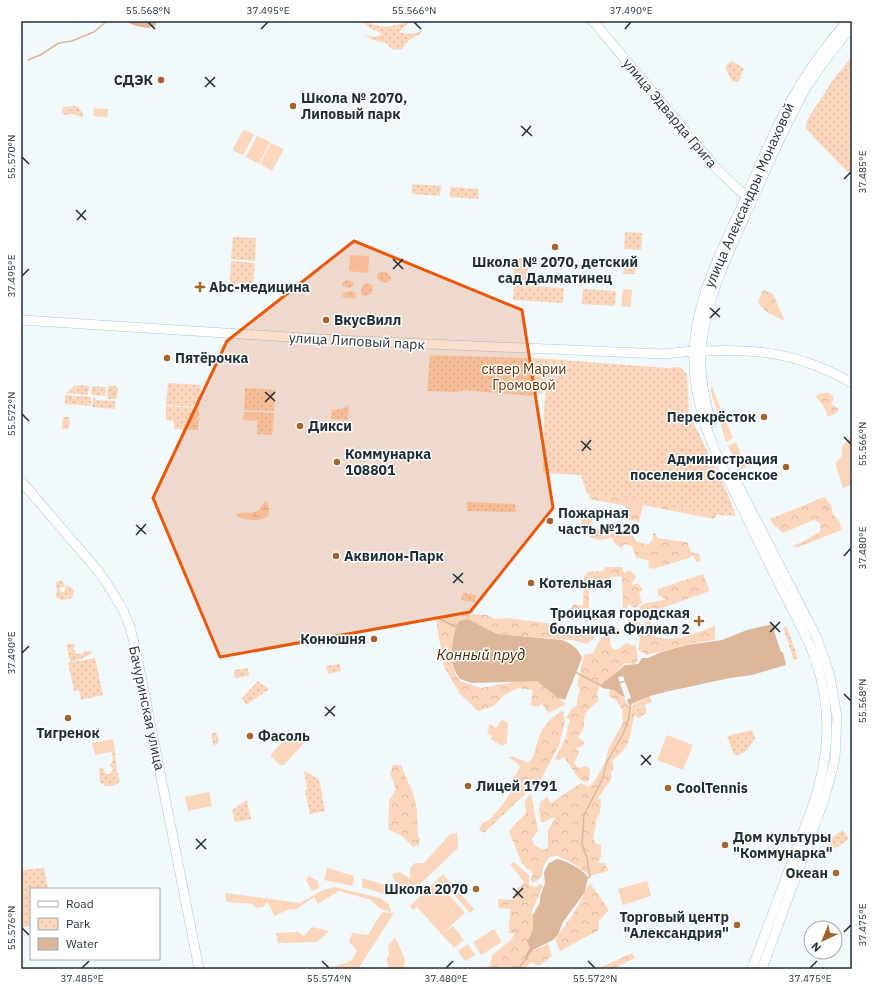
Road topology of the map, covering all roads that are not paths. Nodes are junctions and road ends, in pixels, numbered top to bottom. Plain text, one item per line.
1 (593, 21) edge
2 (847, 21) edge
3 (852, 26) edge
4 (749, 197) junction
5 (21, 320) edge
6 (697, 351) junction
7 (852, 383) edge
8 (21, 481) edge
9 (199, 969) edge
10 (752, 969) edge
11 (762, 969) edge

1 - 4 main road, улица Эдварда Грига
2 - 4 main road, улица Александры Монаховой
3 - 4 main road, улица Александры Монаховой
4 - 6 main road, улица Александры Монаховой
5 - 6 main road, улица Липовый парк
6 - 7 main road, улица Липовый парк
6 - 10 main road, улица Александры Монаховой
6 - 11 main road, улица Александры Монаховой
8 - 9 main road, Бачуринская улица

